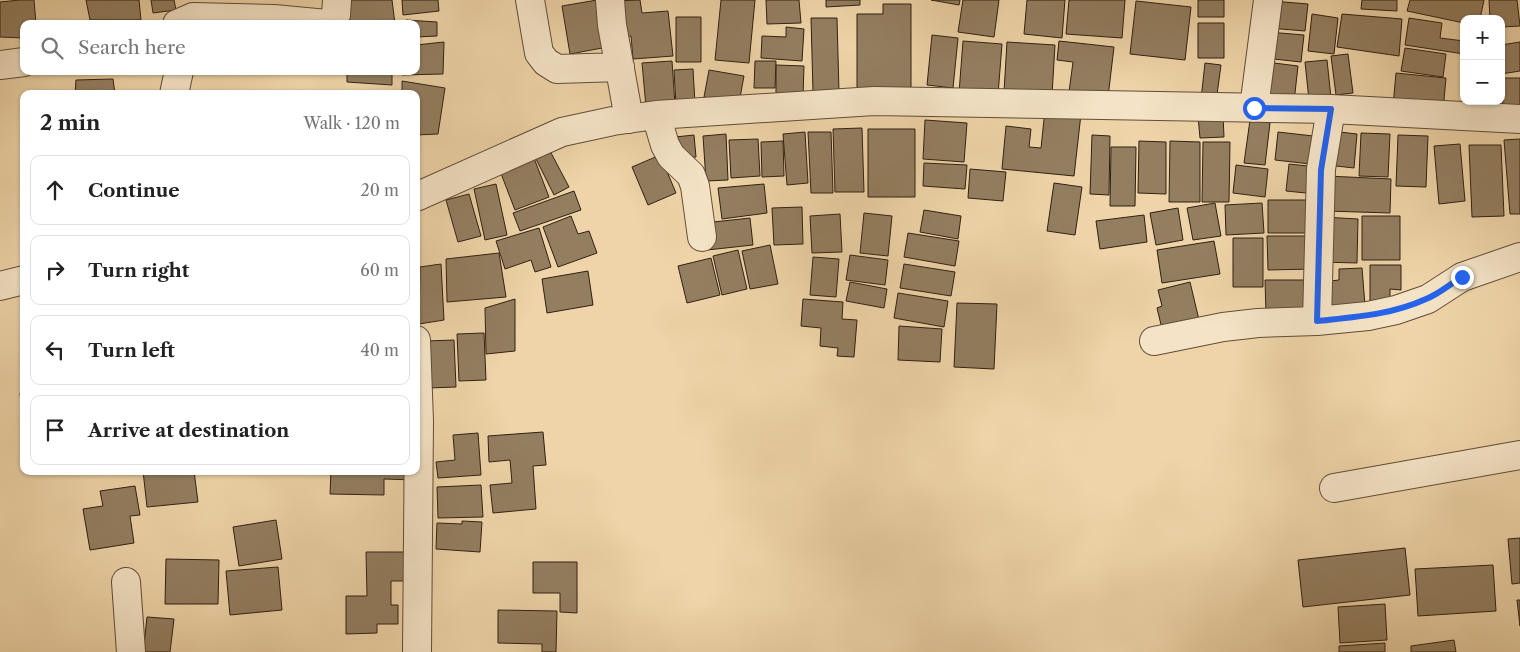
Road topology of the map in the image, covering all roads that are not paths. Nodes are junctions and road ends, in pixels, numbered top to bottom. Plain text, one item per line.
1 (337, 0) edge
2 (530, 0) edge
3 (610, 0) edge
4 (1268, 0) edge
5 (188, 16) edge
6 (285, 20) edge
7 (334, 20) edge
8 (20, 62) edge
9 (0, 65) edge
10 (620, 66) junction
11 (178, 75) edge
12 (175, 90) edge
13 (1254, 108) junction
14 (1331, 109) junction
15 (656, 115) junction
16 (629, 119) junction
17 (1520, 119) edge
18 (420, 195) edge
19 (702, 237) dead end
20 (1520, 257) edge
21 (20, 281) edge
22 (0, 286) edge
23 (1317, 321) junction
24 (1154, 341) dead end
25 (1520, 454) edge
26 (419, 475) edge
27 (1334, 488) dead end
28 (126, 582) dead end
29 (130, 652) edge
30 (417, 652) edge

1 - 7 street
2 - 10 street
3 - 10 street
4 - 13 street
5 - 6 street
8 - 9 street
10 - 16 street
11 - 12 street
13 - 14 street
13 - 15 street
14 - 17 street
14 - 23 street
15 - 16 street
15 - 19 street
16 - 18 street
20 - 23 street
21 - 22 street
23 - 24 street
25 - 27 street
26 - 30 street
28 - 29 street

